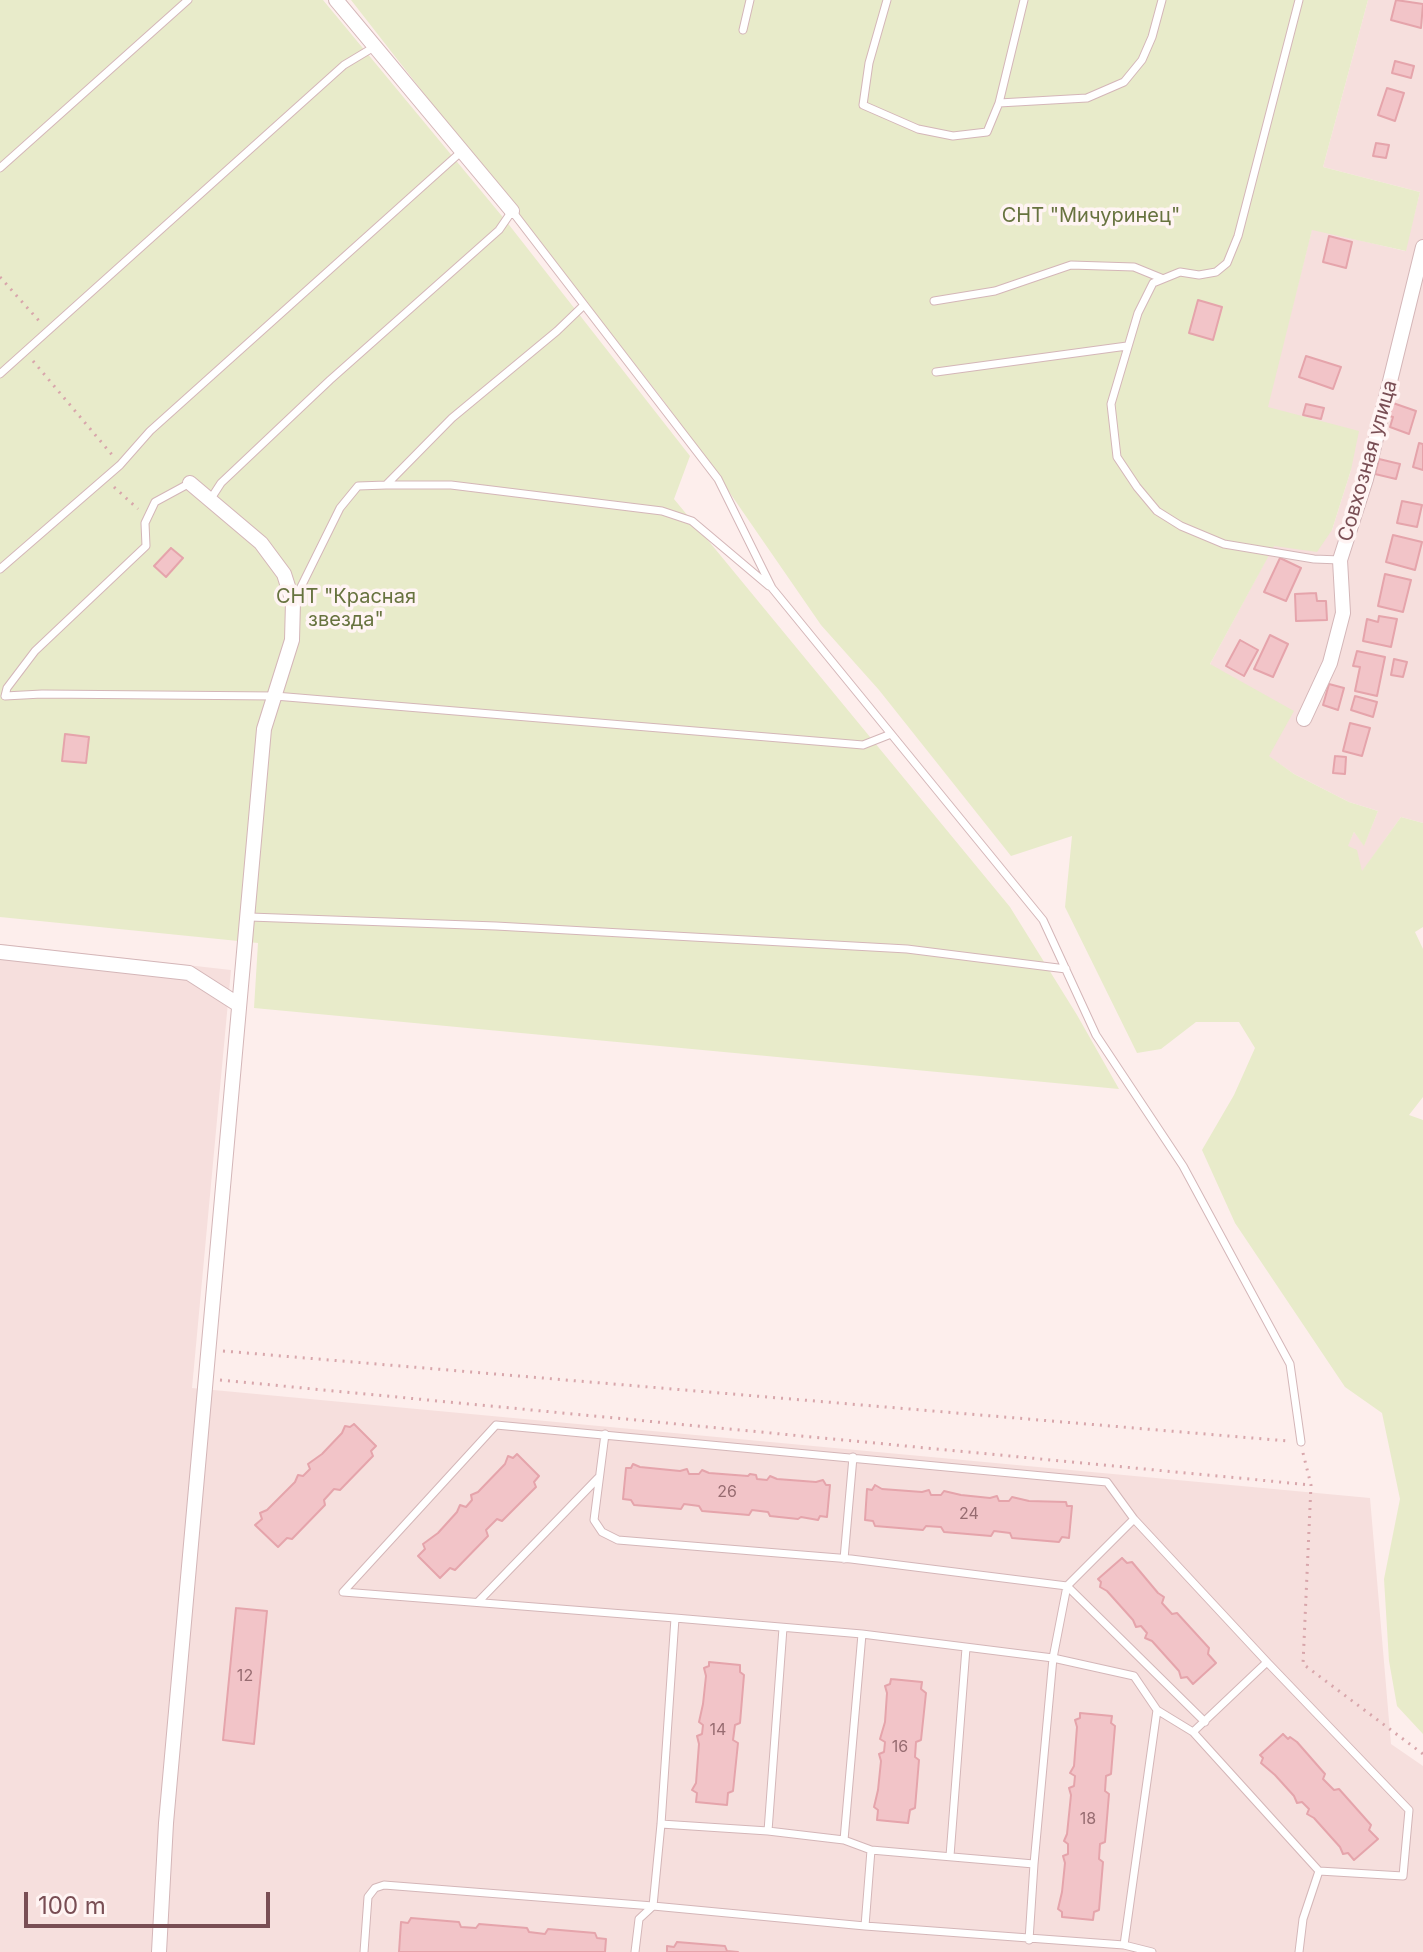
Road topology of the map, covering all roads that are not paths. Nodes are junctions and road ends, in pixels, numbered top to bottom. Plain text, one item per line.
1 (188, 0) edge
2 (336, 0) edge
3 (750, 0) edge
4 (887, 0) edge
5 (1024, 0) edge
6 (1162, 0) edge
7 (1299, 0) edge
8 (743, 30) dead end
9 (374, 47) junction
10 (999, 103) junction
11 (462, 151) junction
12 (0, 168) edge
13 (512, 211) junction
14 (1423, 247) edge
15 (1161, 278) junction
16 (934, 301) dead end
17 (584, 305) junction
18 (1127, 346) junction
19 (936, 372) dead end
20 (0, 374) edge
21 (190, 483) joint
22 (386, 485) junction
23 (210, 500) junction
24 (1340, 560) junction
25 (0, 569) edge
26 (772, 588) junction
27 (293, 602) junction
28 (275, 696) junction
29 (1304, 719) dead end
30 (891, 734) junction
31 (250, 917) junction
32 (0, 952) edge
33 (1066, 969) junction
34 (239, 1005) junction
35 (605, 1434) junction
36 (1301, 1442) dead end
37 (853, 1457) junction
38 (600, 1476) junction
39 (1134, 1519) junction
40 (844, 1559) junction
41 (1067, 1586) junction
42 (478, 1602) junction
43 (675, 1618) junction
44 (783, 1628) junction
45 (862, 1634) junction
46 (966, 1648) junction
47 (1053, 1658) junction
48 (1267, 1662) junction
49 (1157, 1710) junction
50 (1205, 1722) junction
51 (1193, 1732) junction
52 (661, 1824) junction
53 (768, 1831) junction
54 (844, 1840) junction
55 (871, 1850) junction
56 (950, 1856) junction
57 (1034, 1864) junction
58 (1319, 1871) junction
59 (653, 1906) junction
60 (865, 1926) junction
61 (1029, 1940) junction
62 (1124, 1945) junction
63 (159, 1952) edge
64 (364, 1952) edge
65 (635, 1952) edge
66 (1152, 1952) edge
67 (1299, 1952) edge

1 - 12 lane
2 - 9 street
3 - 8 lane
4 - 10 lane
5 - 10 lane
6 - 10 lane
7 - 15 lane
9 - 11 street
9 - 20 lane
11 - 13 street
11 - 25 lane
13 - 17 lane
13 - 23 lane
14 - 24 street, Совхозная улица
15 - 16 lane
15 - 18 lane
17 - 22 lane
17 - 26 lane
18 - 19 lane
18 - 24 lane
21 - 23 street
21 - 28 lane
22 - 26 lane
22 - 27 lane
23 - 27 street
24 - 29 street, Совхозная улица
26 - 30 lane
27 - 28 street
28 - 30 lane
28 - 31 street
30 - 33 lane
31 - 33 lane
31 - 34 street
32 - 34 street
33 - 36 lane
34 - 63 street
35 - 37 lane
35 - 38 lane
35 - 42 lane
37 - 39 lane
37 - 40 lane
38 - 40 lane
38 - 42 lane
39 - 41 lane
39 - 48 lane
40 - 41 lane
41 - 47 lane
41 - 50 lane
42 - 43 lane
43 - 44 lane
43 - 52 lane
44 - 45 lane
44 - 53 lane
45 - 46 lane
45 - 54 lane
46 - 47 lane
46 - 56 lane
47 - 49 lane
47 - 57 lane
48 - 50 lane
48 - 58 lane
49 - 51 lane
49 - 62 lane
50 - 51 lane
51 - 58 lane
52 - 53 lane
52 - 59 lane
53 - 54 lane
54 - 55 lane
55 - 56 lane
55 - 60 lane
56 - 57 lane
57 - 61 lane
58 - 67 lane
59 - 60 lane
59 - 64 lane
59 - 65 lane
60 - 61 lane
61 - 62 lane
62 - 66 lane

